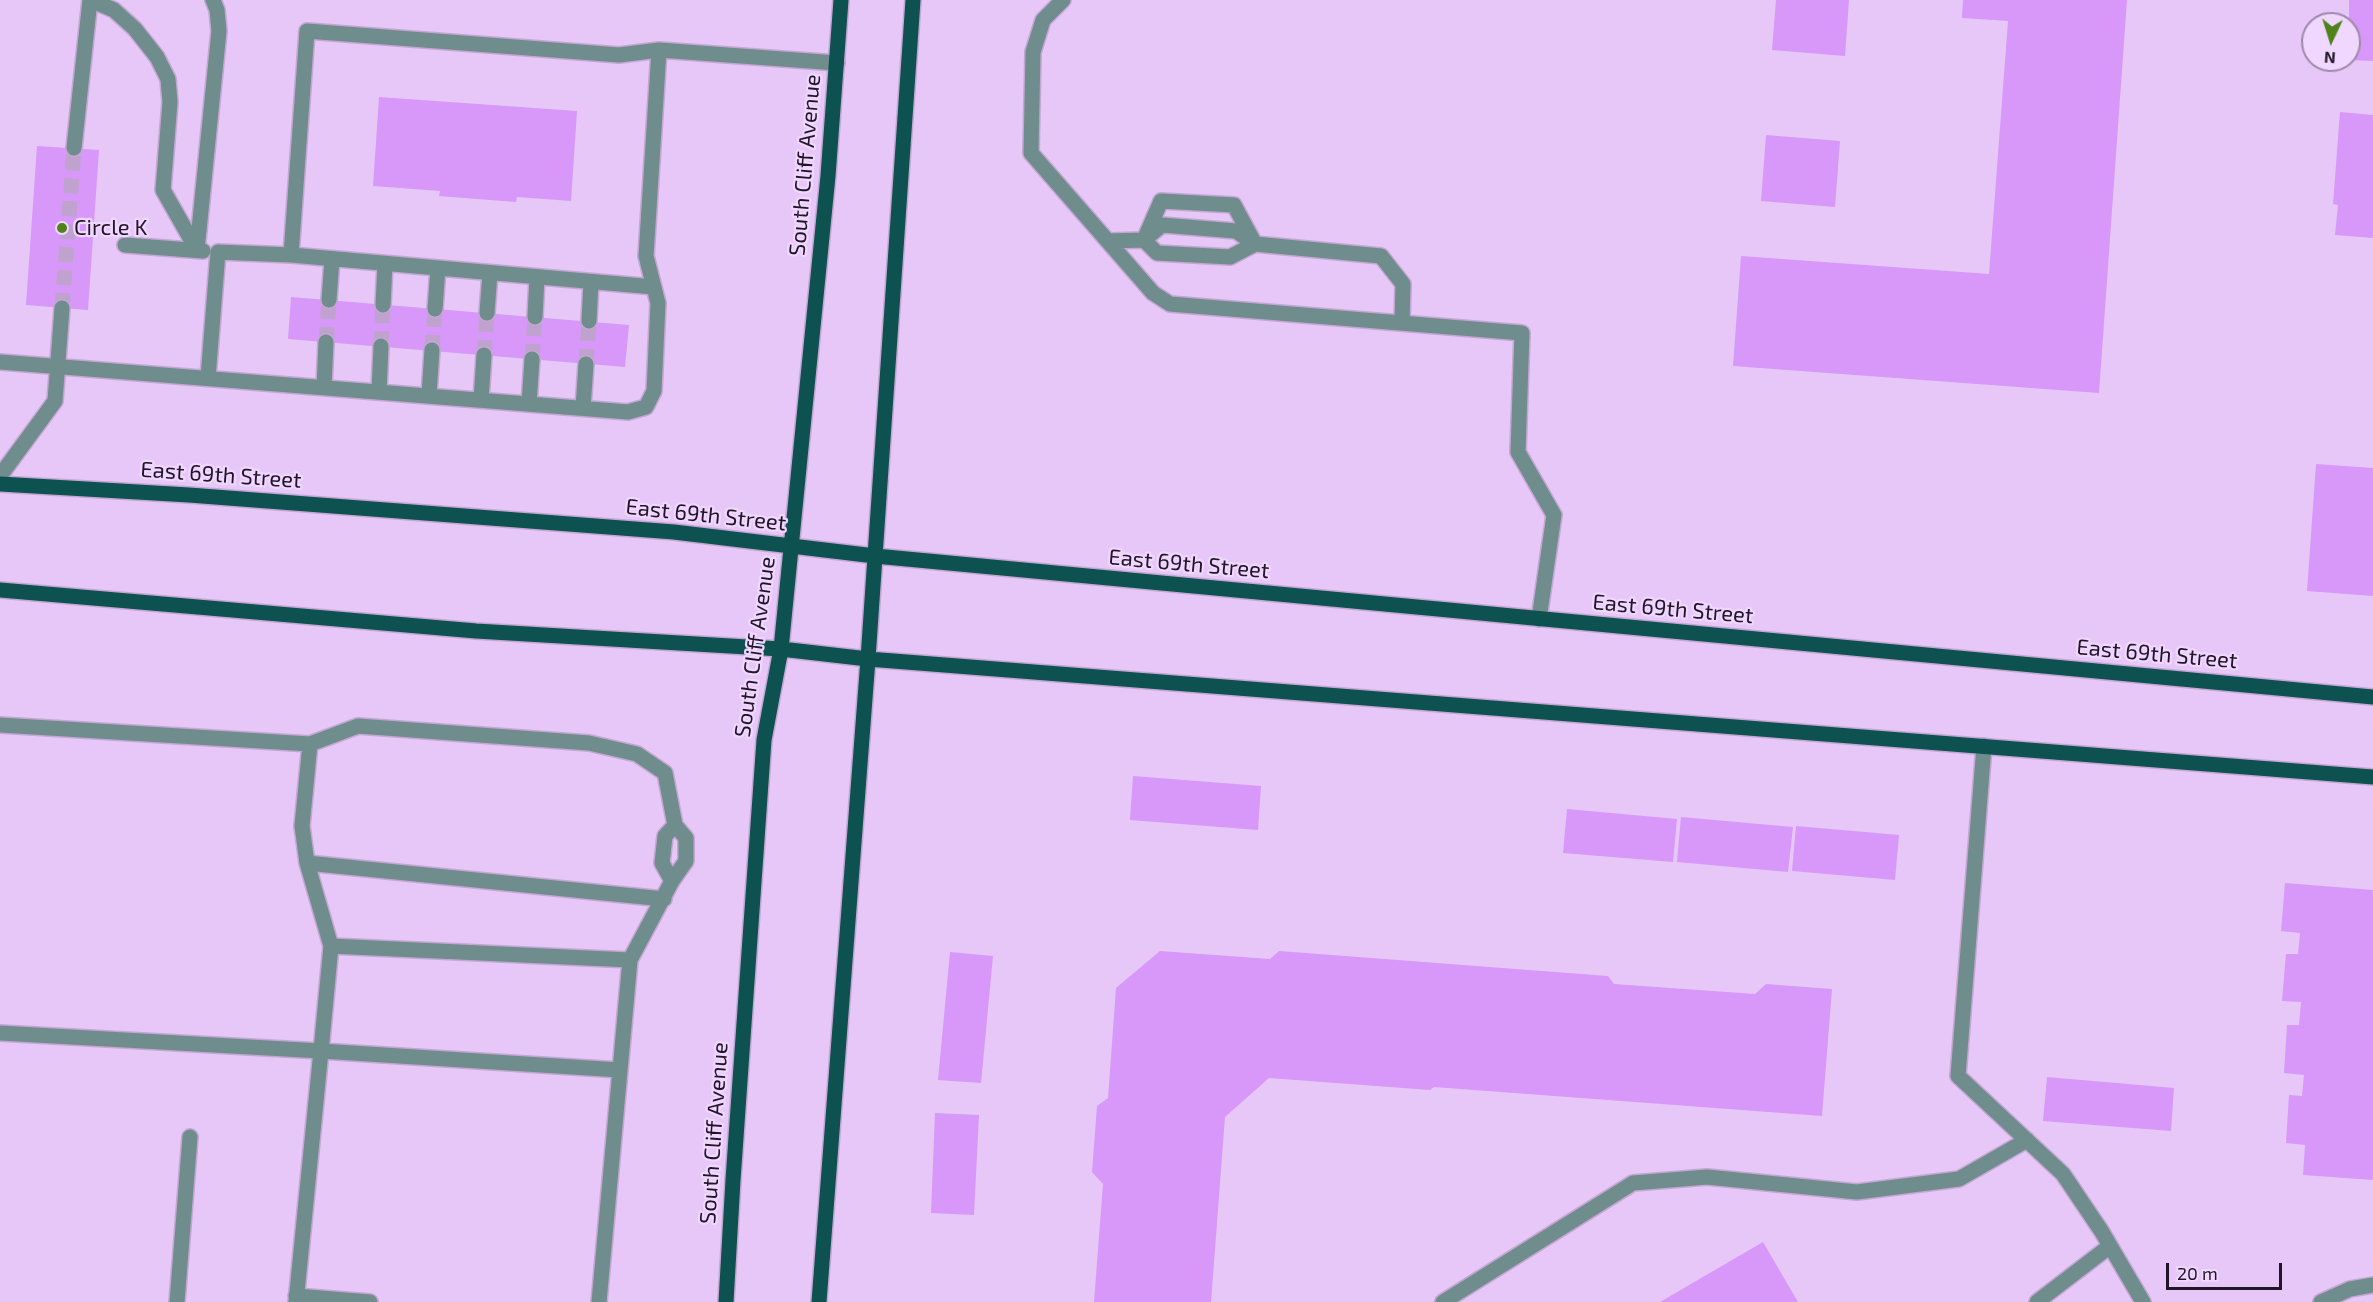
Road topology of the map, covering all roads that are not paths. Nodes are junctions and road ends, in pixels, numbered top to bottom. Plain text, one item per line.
1 (91, 0) edge
2 (213, 0) edge
3 (841, 0) edge
4 (913, 0) edge
5 (1063, 0) edge
6 (659, 50) junction
7 (837, 63) junction
8 (74, 148) tunnel mouth
9 (1144, 240) junction
10 (1108, 241) junction
11 (125, 244) dead end
12 (1255, 244) junction
13 (197, 250) junction
14 (218, 252) junction
15 (291, 255) junction
16 (332, 259) junction
17 (385, 264) junction
18 (438, 268) junction
19 (490, 273) junction
20 (537, 277) junction
21 (591, 282) junction
22 (654, 287) junction
23 (329, 300) tunnel mouth
24 (383, 304) tunnel mouth
25 (62, 308) tunnel mouth
26 (435, 309) tunnel mouth
27 (487, 313) tunnel mouth
28 (535, 317) tunnel mouth
29 (589, 321) tunnel mouth
30 (1402, 323) junction
31 (326, 342) tunnel mouth
32 (381, 346) tunnel mouth
33 (432, 351) tunnel mouth
34 (484, 355) tunnel mouth
35 (532, 359) tunnel mouth
36 (0, 362) edge
37 (586, 364) tunnel mouth
38 (58, 366) junction
39 (208, 378) junction
40 (324, 387) junction
41 (379, 392) junction
42 (429, 395) junction
43 (481, 400) junction
44 (529, 404) junction
45 (583, 408) junction
46 (0, 476) edge
47 (0, 484) edge
48 (791, 547) junction
49 (875, 556) junction
50 (0, 590) edge
51 (1539, 619) junction
52 (782, 649) junction
53 (868, 659) junction
54 (2373, 697) edge
55 (0, 725) edge
56 (310, 744) junction
57 (1984, 746) junction
58 (2373, 777) edge
59 (675, 825) junction
60 (307, 863) junction
61 (672, 881) junction
62 (664, 899) junction
63 (331, 946) junction
64 (630, 960) junction
65 (0, 1033) edge
66 (321, 1051) junction
67 (620, 1070) junction
68 (190, 1137) dead end
69 (2027, 1140) junction
70 (2110, 1246) junction
71 (2373, 1285) edge
72 (296, 1299) edge
73 (177, 1302) edge
74 (362, 1302) edge
75 (370, 1302) edge
76 (599, 1302) edge
77 (726, 1302) edge
78 (819, 1302) edge
79 (1443, 1302) edge
80 (2037, 1302) edge
81 (2143, 1302) edge
82 (2321, 1302) edge

1 - 8 street
1 - 13 street
2 - 13 street
3 - 7 main road, South Cliff Avenue
4 - 49 main road
5 - 10 street
6 - 7 street
6 - 15 street
6 - 22 street
7 - 48 main road, South Cliff Avenue
9 - 10 street
9 - 12 street
9 - 12 street
9 - 12 street
10 - 30 street
11 - 13 street
12 - 30 street
13 - 14 street
14 - 15 street
14 - 39 street
15 - 16 street
16 - 17 street
16 - 23 street
17 - 18 street
17 - 24 street
18 - 19 street
18 - 26 street
19 - 20 street
19 - 27 street
20 - 21 street
20 - 28 street
21 - 22 street
21 - 29 street
22 - 45 street
25 - 38 street
30 - 51 street
31 - 40 street
32 - 41 street
33 - 42 street
34 - 43 street
35 - 44 street
36 - 38 street
37 - 45 street
38 - 39 street
38 - 46 street
39 - 40 street
40 - 41 street
41 - 42 street
42 - 43 street
43 - 44 street
44 - 45 street
47 - 48 main road, East 69th Street
48 - 49 main road, East 69th Street
48 - 52 main road, South Cliff Avenue
49 - 51 main road, East 69th Street
49 - 53 main road
50 - 52 main road
51 - 54 main road, East 69th Street
52 - 53 main road
52 - 77 main road, South Cliff Avenue
53 - 57 main road
53 - 78 main road
55 - 56 street
56 - 59 street
56 - 60 street
57 - 58 main road
57 - 69 street
59 - 61 street
59 - 61 street
60 - 62 street
60 - 63 street
61 - 62 street
62 - 64 street
63 - 64 street
63 - 66 street
64 - 67 street
65 - 66 street
66 - 67 street
66 - 72 street
67 - 76 street
68 - 73 street
69 - 70 street
69 - 79 street
70 - 80 street
70 - 81 street
71 - 82 street
72 - 74 street
74 - 75 street

